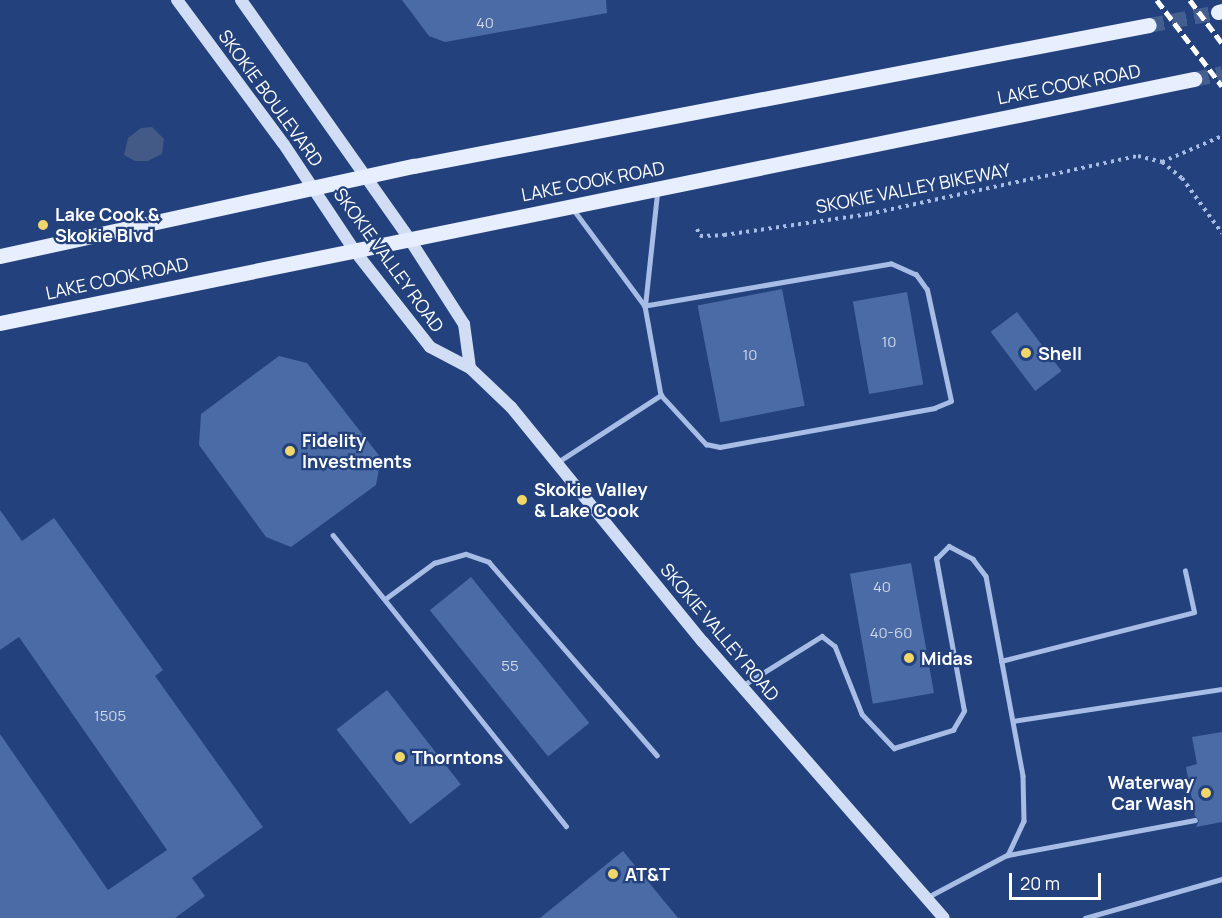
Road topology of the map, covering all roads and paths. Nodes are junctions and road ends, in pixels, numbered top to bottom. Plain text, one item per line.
1 (177, 0) edge
2 (241, 0) edge
3 (1149, 25) tunnel mouth
4 (1194, 79) tunnel mouth
5 (1222, 136) edge
6 (1162, 162) junction
7 (365, 177) junction
8 (314, 188) junction
9 (658, 188) junction
10 (570, 205) junction
11 (697, 228) dead end
12 (1222, 233) edge
13 (410, 240) junction
14 (354, 250) junction
15 (0, 256) edge
16 (645, 306) junction
17 (0, 322) edge
18 (470, 368) junction
19 (661, 395) junction
20 (556, 463) junction
21 (333, 535) dead end
22 (1185, 571) dead end
23 (385, 599) junction
24 (1001, 661) junction
25 (741, 686) junction
26 (1222, 689) edge
27 (1013, 721) junction
28 (657, 754) dead end
29 (1195, 820) dead end
30 (566, 826) dead end
31 (1008, 855) junction
32 (1222, 879) edge
33 (927, 898) junction
34 (944, 918) edge
35 (1085, 918) edge

1 - 8 main road, SKOKIE BOULEVARD
2 - 7 main road, SKOKIE BOULEVARD
3 - 7 main road
4 - 9 main road, LAKE COOK ROAD
5 - 6 path
6 - 11 path, SKOKIE VALLEY BIKEWAY
6 - 12 path
7 - 8 main road
7 - 13 main road, SKOKIE VALLEY ROAD
8 - 14 main road, SKOKIE VALLEY ROAD
8 - 15 main road
9 - 10 main road, LAKE COOK ROAD
9 - 16 lane
10 - 13 main road, LAKE COOK ROAD
10 - 16 lane
13 - 14 main road, LAKE COOK ROAD
13 - 18 main road, SKOKIE VALLEY ROAD
14 - 17 main road, LAKE COOK ROAD
14 - 18 main road, SKOKIE VALLEY ROAD
16 - 19 lane
16 - 19 lane
18 - 20 main road, SKOKIE VALLEY ROAD
19 - 20 lane
20 - 25 main road, SKOKIE VALLEY ROAD
21 - 23 lane
22 - 24 lane
23 - 28 lane
23 - 30 lane
24 - 25 lane
24 - 27 lane
25 - 33 main road, SKOKIE VALLEY ROAD
26 - 27 lane
27 - 31 lane
29 - 31 lane
31 - 33 lane
32 - 35 lane
33 - 34 main road, SKOKIE VALLEY ROAD

